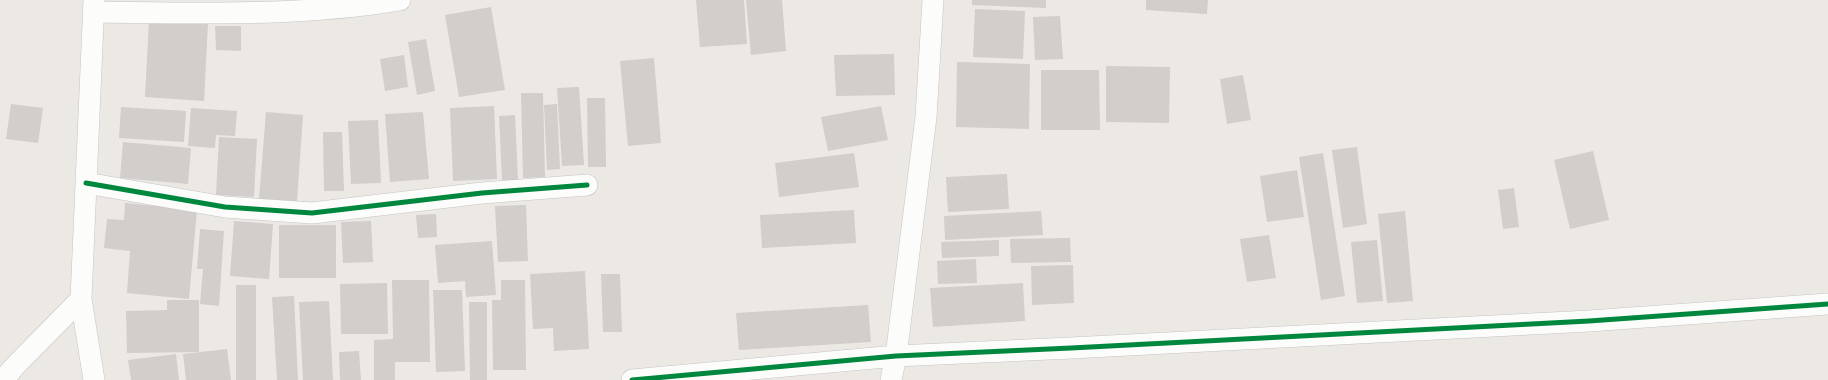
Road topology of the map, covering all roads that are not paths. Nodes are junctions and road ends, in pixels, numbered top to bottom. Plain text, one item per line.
1 (400, 0) edge
2 (933, 0) edge
3 (94, 6) edge
4 (86, 184) junction
5 (587, 185) dead end
6 (81, 299) junction
7 (1828, 304) edge
8 (896, 356) junction
9 (3, 380) edge
10 (94, 380) edge
11 (632, 380) edge
12 (891, 380) edge

1 - 3 street
2 - 8 street
3 - 4 street
4 - 5 street
4 - 6 street
6 - 9 street
6 - 10 street
7 - 8 street
8 - 11 street
8 - 12 street

